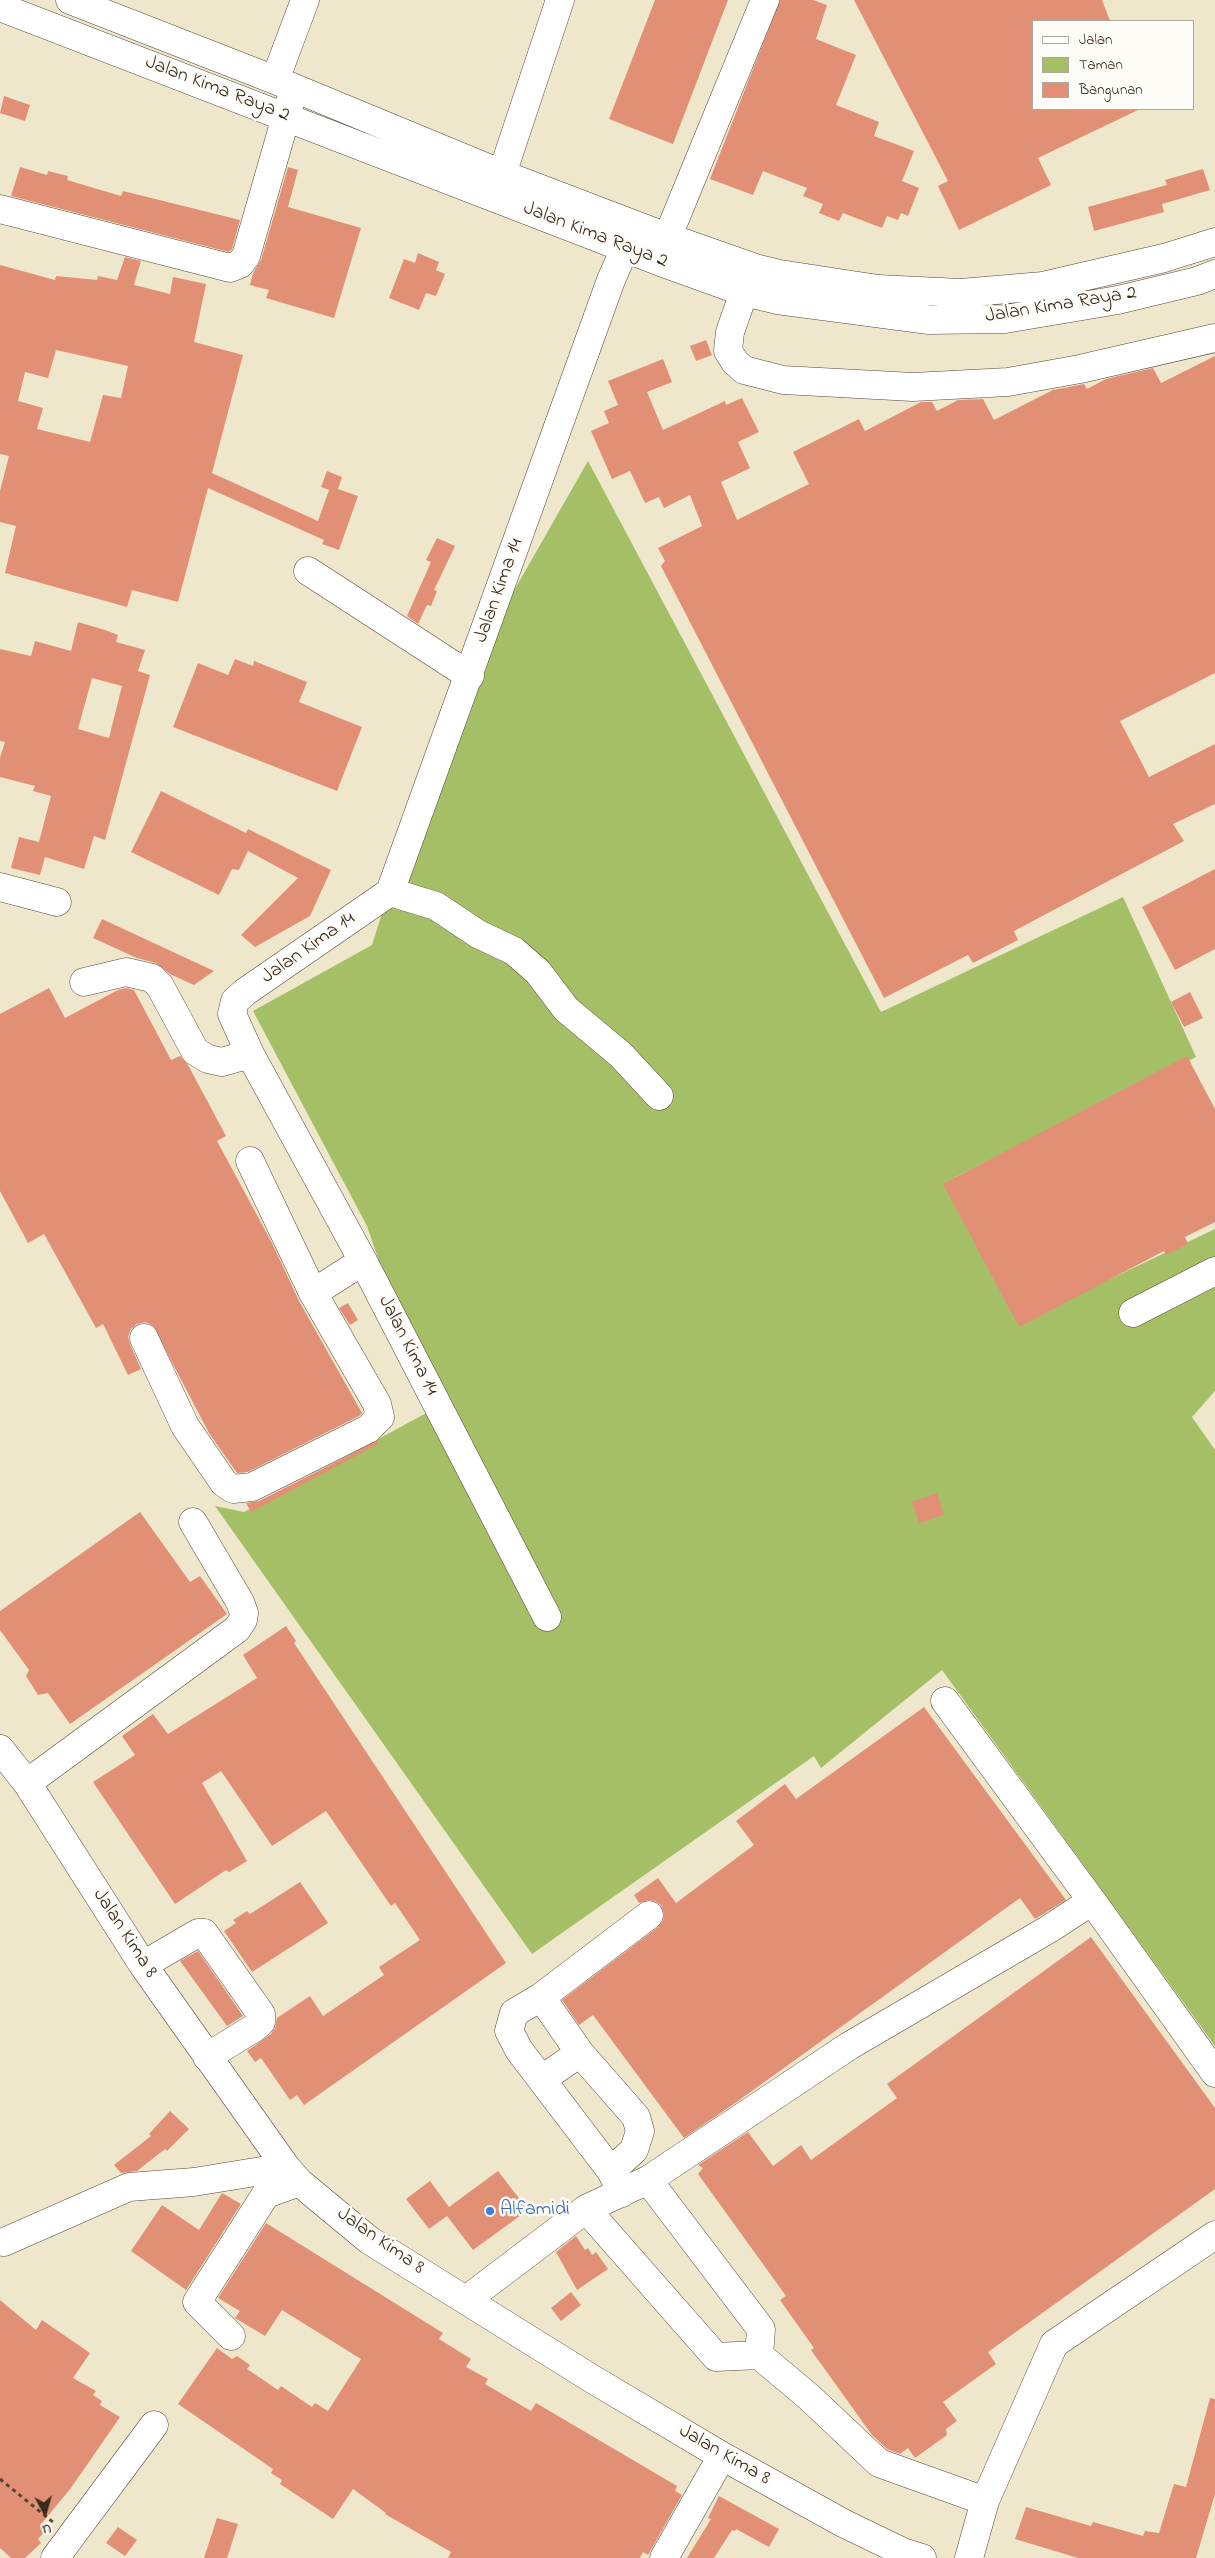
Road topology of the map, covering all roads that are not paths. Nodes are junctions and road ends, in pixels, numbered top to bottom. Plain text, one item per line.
1 (70, 0) edge
2 (305, 0) edge
3 (560, 0) edge
4 (765, 0) edge
5 (0, 7) edge
6 (285, 84) junction
7 (285, 116) junction
8 (502, 174) junction
9 (0, 208) edge
10 (1215, 242) edge
11 (625, 248) junction
12 (662, 249) junction
13 (1215, 274) edge
14 (744, 292) junction
15 (1215, 338) edge
16 (308, 571) dead end
17 (470, 676) junction
18 (0, 887) edge
19 (390, 892) junction
20 (58, 902) dead end
21 (84, 982) dead end
22 (250, 1054) junction
23 (659, 1096) dead end
24 (250, 1161) dead end
25 (363, 1261) junction
26 (1215, 1271) edge
27 (313, 1293) junction
28 (1133, 1312) dead end
29 (144, 1338) dead end
30 (192, 1522) dead end
31 (547, 1617) dead end
32 (945, 1701) dead end
33 (0, 1749) edge
34 (27, 1783) junction
35 (1092, 1901) junction
36 (648, 1914) dead end
37 (143, 1965) junction
38 (541, 1997) junction
39 (580, 2053) junction
40 (207, 2057) junction
41 (1215, 2073) edge
42 (542, 2080) junction
43 (293, 2175) junction
44 (648, 2180) junction
45 (616, 2182) junction
46 (586, 2208) junction
47 (1215, 2235) edge
48 (4, 2242) dead end
49 (466, 2300) junction
50 (231, 2336) dead end
51 (759, 2355) junction
52 (154, 2424) dead end
53 (722, 2456) junction
54 (985, 2501) junction
55 (54, 2558) edge
56 (664, 2558) edge
57 (922, 2558) edge
58 (969, 2558) edge

1 - 6 street, Jalan Kima Raya 2
2 - 6 street
3 - 8 street
4 - 12 street
5 - 7 street, Jalan Kima Raya 2
6 - 7 street
6 - 8 street, Jalan Kima Raya 2
7 - 9 street
7 - 11 street, Jalan Kima Raya 2
8 - 12 street, Jalan Kima Raya 2
10 - 12 street, Jalan Kima Raya 2
11 - 12 street, Jalan Kima Raya 2
11 - 17 street, Jalan Kima 14
12 - 14 street, Jalan Kima Raya 2
13 - 14 street, Jalan Kima Raya 2
14 - 15 street
16 - 17 street
17 - 19 street, Jalan Kima 14
18 - 20 street
19 - 22 street, Jalan Kima 14
19 - 23 street
21 - 22 street
22 - 25 street, Jalan Kima 14
24 - 27 street
25 - 27 street
25 - 31 street, Jalan Kima 14
26 - 28 street
27 - 29 street
30 - 34 street
32 - 35 street
33 - 34 street, Jalan Kima 8
34 - 37 street, Jalan Kima 8
35 - 41 street
35 - 44 street
36 - 38 street
37 - 40 street, Jalan Kima 8
37 - 40 street
38 - 39 street
38 - 42 street
39 - 42 street
39 - 45 street
40 - 43 street, Jalan Kima 8
42 - 45 street
43 - 48 street
43 - 49 street, Jalan Kima 8
43 - 50 street
44 - 45 street
44 - 51 street
45 - 46 street
46 - 49 street
46 - 51 street
47 - 54 street
49 - 53 street, Jalan Kima 8
51 - 54 street
52 - 55 street
53 - 56 street
53 - 57 street, Jalan Kima 8
54 - 58 street

